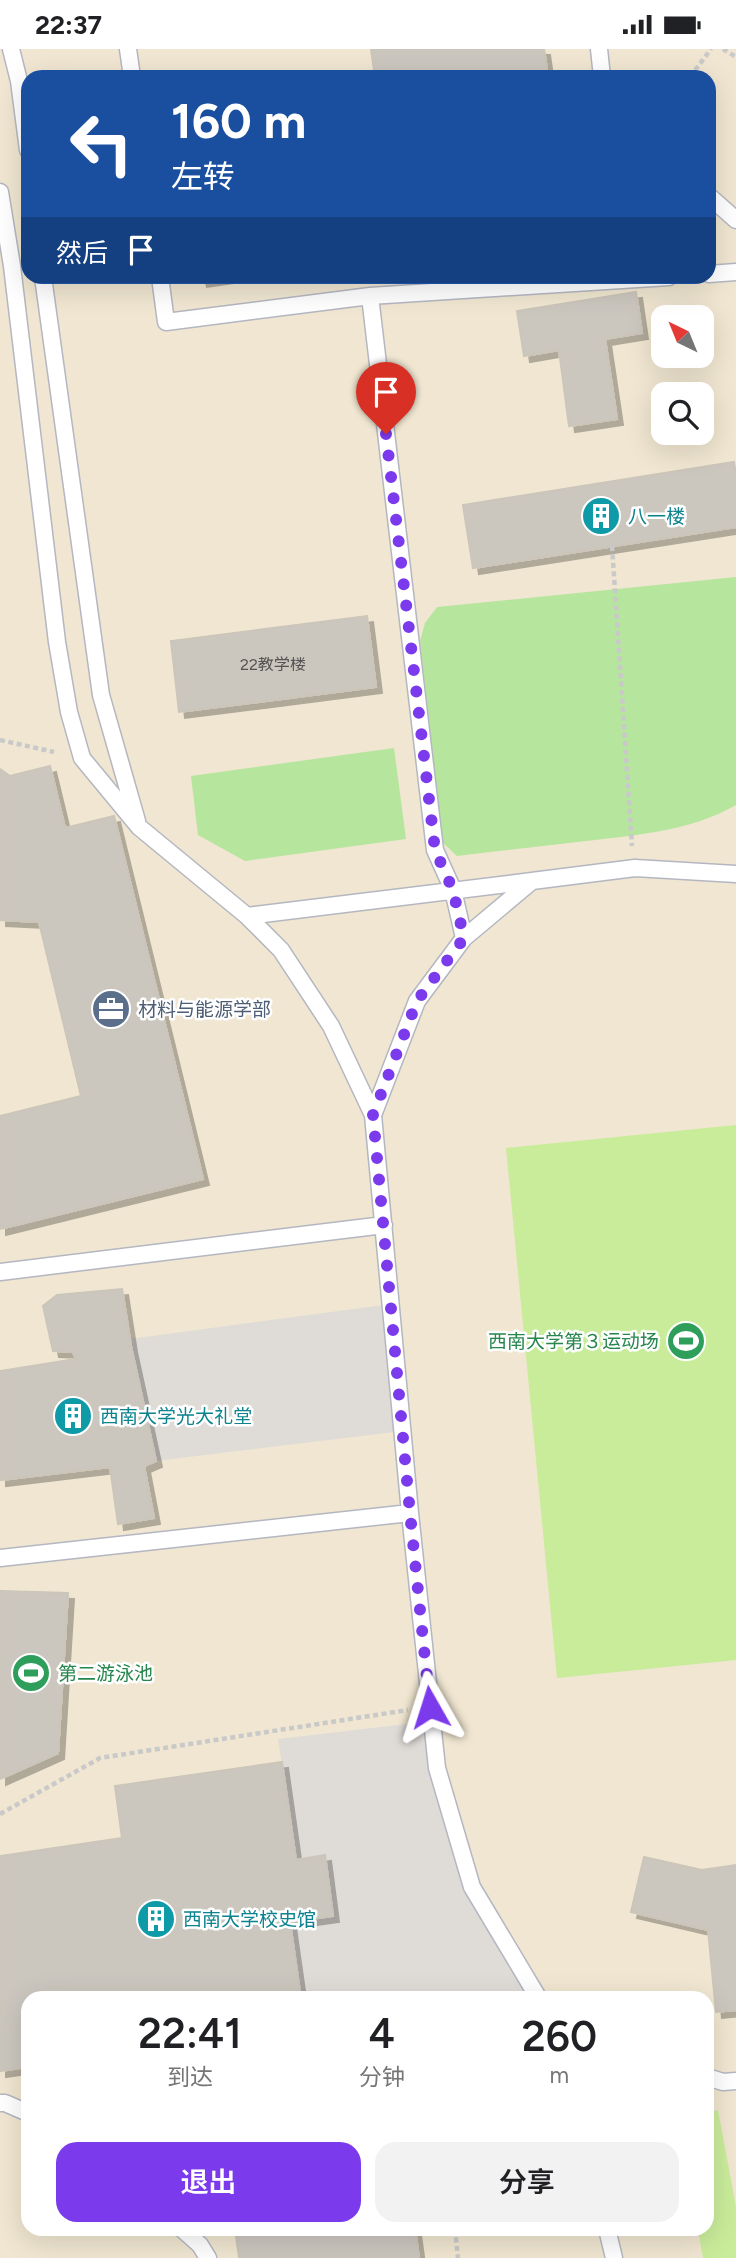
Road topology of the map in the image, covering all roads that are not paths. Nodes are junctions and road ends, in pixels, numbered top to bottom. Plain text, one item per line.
1 (11, 49) edge
2 (128, 49) edge
3 (599, 49) edge
4 (131, 70) edge
5 (601, 70) edge
6 (21, 96) edge
7 (0, 192) edge
8 (716, 203) edge
9 (736, 220) edge
10 (736, 272) edge
11 (716, 273) edge
12 (45, 284) edge
13 (161, 284) edge
14 (559, 284) edge
15 (370, 296) junction
16 (139, 827) junction
17 (736, 874) edge
18 (531, 881) junction
19 (453, 890) junction
20 (247, 916) junction
21 (464, 938) junction
22 (373, 1115) junction
23 (384, 1225) junction
24 (0, 1272) edge
25 (410, 1513) junction
26 (0, 1558) edge
27 (534, 1991) edge
28 (714, 2079) edge
29 (736, 2081) edge
30 (0, 2103) edge
31 (21, 2110) edge
32 (190, 2236) edge
33 (609, 2236) edge
34 (208, 2258) edge
35 (614, 2258) edge

1 - 6 lane
2 - 4 lane
3 - 5 lane
7 - 16 lane
8 - 9 lane
10 - 11 lane
12 - 16 lane
13 - 15 lane
14 - 15 lane
15 - 19 lane
16 - 20 lane
17 - 18 lane
18 - 19 lane
18 - 21 lane
19 - 20 lane
19 - 21 lane
20 - 22 lane
21 - 22 lane
22 - 23 lane
23 - 24 lane
23 - 25 lane
25 - 26 lane
25 - 27 lane
28 - 29 lane
30 - 31 lane
32 - 34 lane
33 - 35 lane

